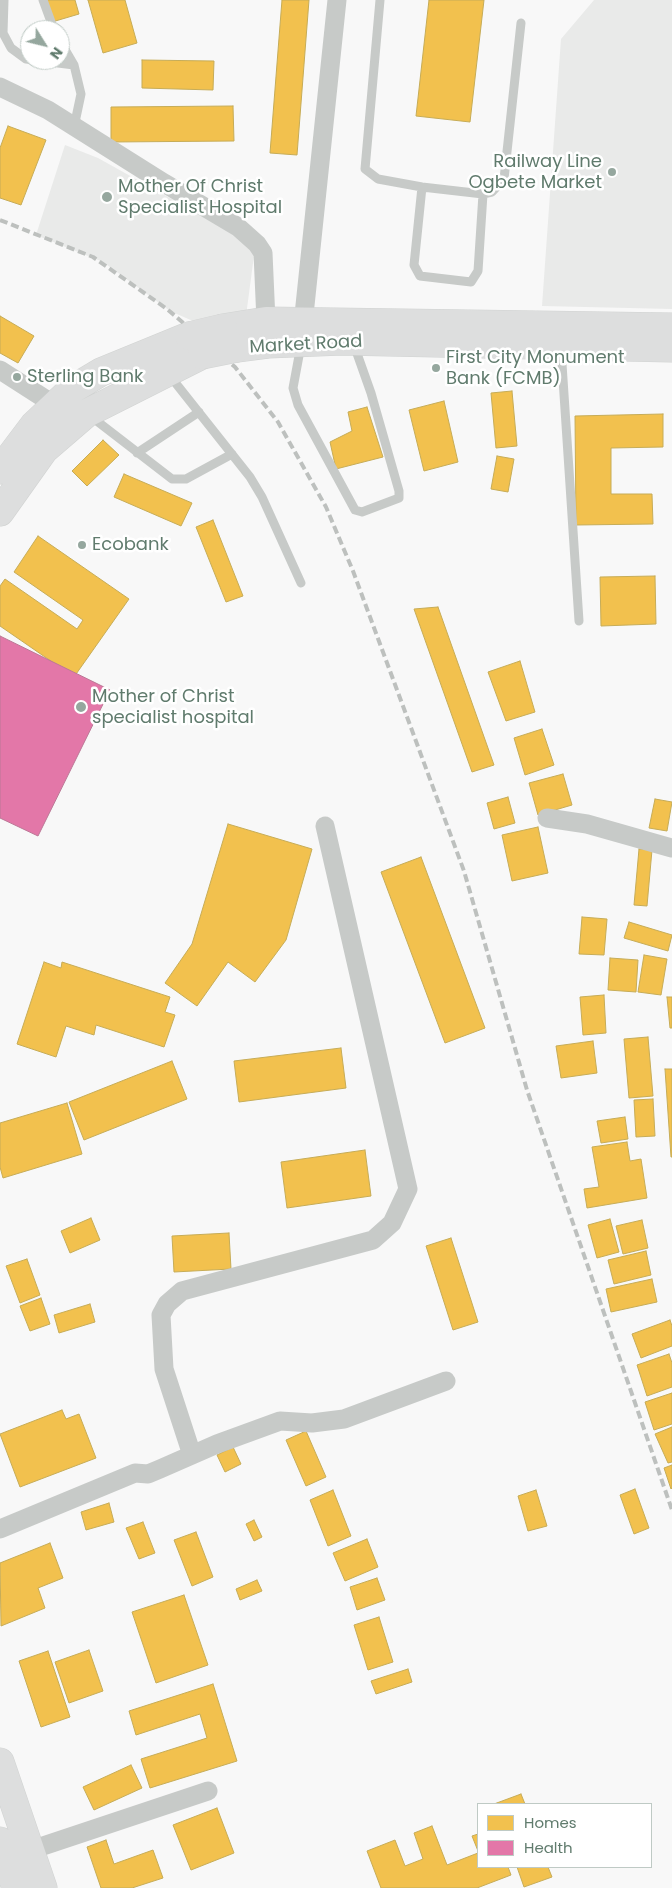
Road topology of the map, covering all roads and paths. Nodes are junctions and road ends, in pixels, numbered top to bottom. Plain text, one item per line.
1 (4, 0) edge
2 (43, 0) edge
3 (337, 0) edge
4 (380, 0) edge
5 (50, 20) edge
6 (520, 22) dead end
7 (70, 58) edge
8 (74, 65) junction
9 (0, 87) edge
10 (74, 127) junction
11 (422, 188) junction
12 (484, 194) junction
13 (266, 321) junction
14 (672, 327) edge
15 (302, 332) junction
16 (230, 338) junction
17 (352, 341) junction
18 (195, 345) junction
19 (561, 346) junction
20 (672, 348) edge
21 (0, 370) edge
22 (167, 372) junction
23 (53, 404) junction
24 (199, 412) junction
25 (86, 414) junction
26 (137, 453) junction
27 (232, 454) junction
28 (0, 470) edge
29 (0, 512) edge
30 (301, 584) dead end
31 (579, 621) dead end
32 (547, 818) dead end
33 (325, 826) dead end
34 (672, 848) edge
35 (446, 1381) dead end
36 (192, 1456) junction
37 (0, 1529) edge
38 (0, 1762) edge
39 (208, 1791) dead end
40 (0, 1841) edge
41 (31, 1850) junction
42 (16, 1888) edge
43 (43, 1888) edge

1 - 8 lane
2 - 5 lane
3 - 15 street
4 - 11 lane
6 - 12 lane
7 - 8 lane
8 - 10 lane
9 - 10 street
10 - 13 street
11 - 12 lane
11 - 12 lane
13 - 15 main road, Market Road
13 - 16 main road, Market Road
14 - 15 main road, Market Road
15 - 16 main road, Market Road
15 - 17 main road, Market Road
15 - 17 lane
16 - 18 main road, Market Road, bridge
17 - 19 main road, Market Road
18 - 22 main road, Market Road
18 - 23 main road, Market Road
19 - 20 main road, Market Road
19 - 31 lane
21 - 23 street
22 - 24 lane
22 - 25 main road, Market Road
23 - 28 main road, Market Road
24 - 26 lane
24 - 27 lane
25 - 26 lane
25 - 29 main road, Market Road
26 - 27 lane
27 - 30 lane
32 - 34 street
33 - 36 street
35 - 36 street
36 - 37 street
38 - 41 main road
39 - 41 street
40 - 42 main road
41 - 43 main road

